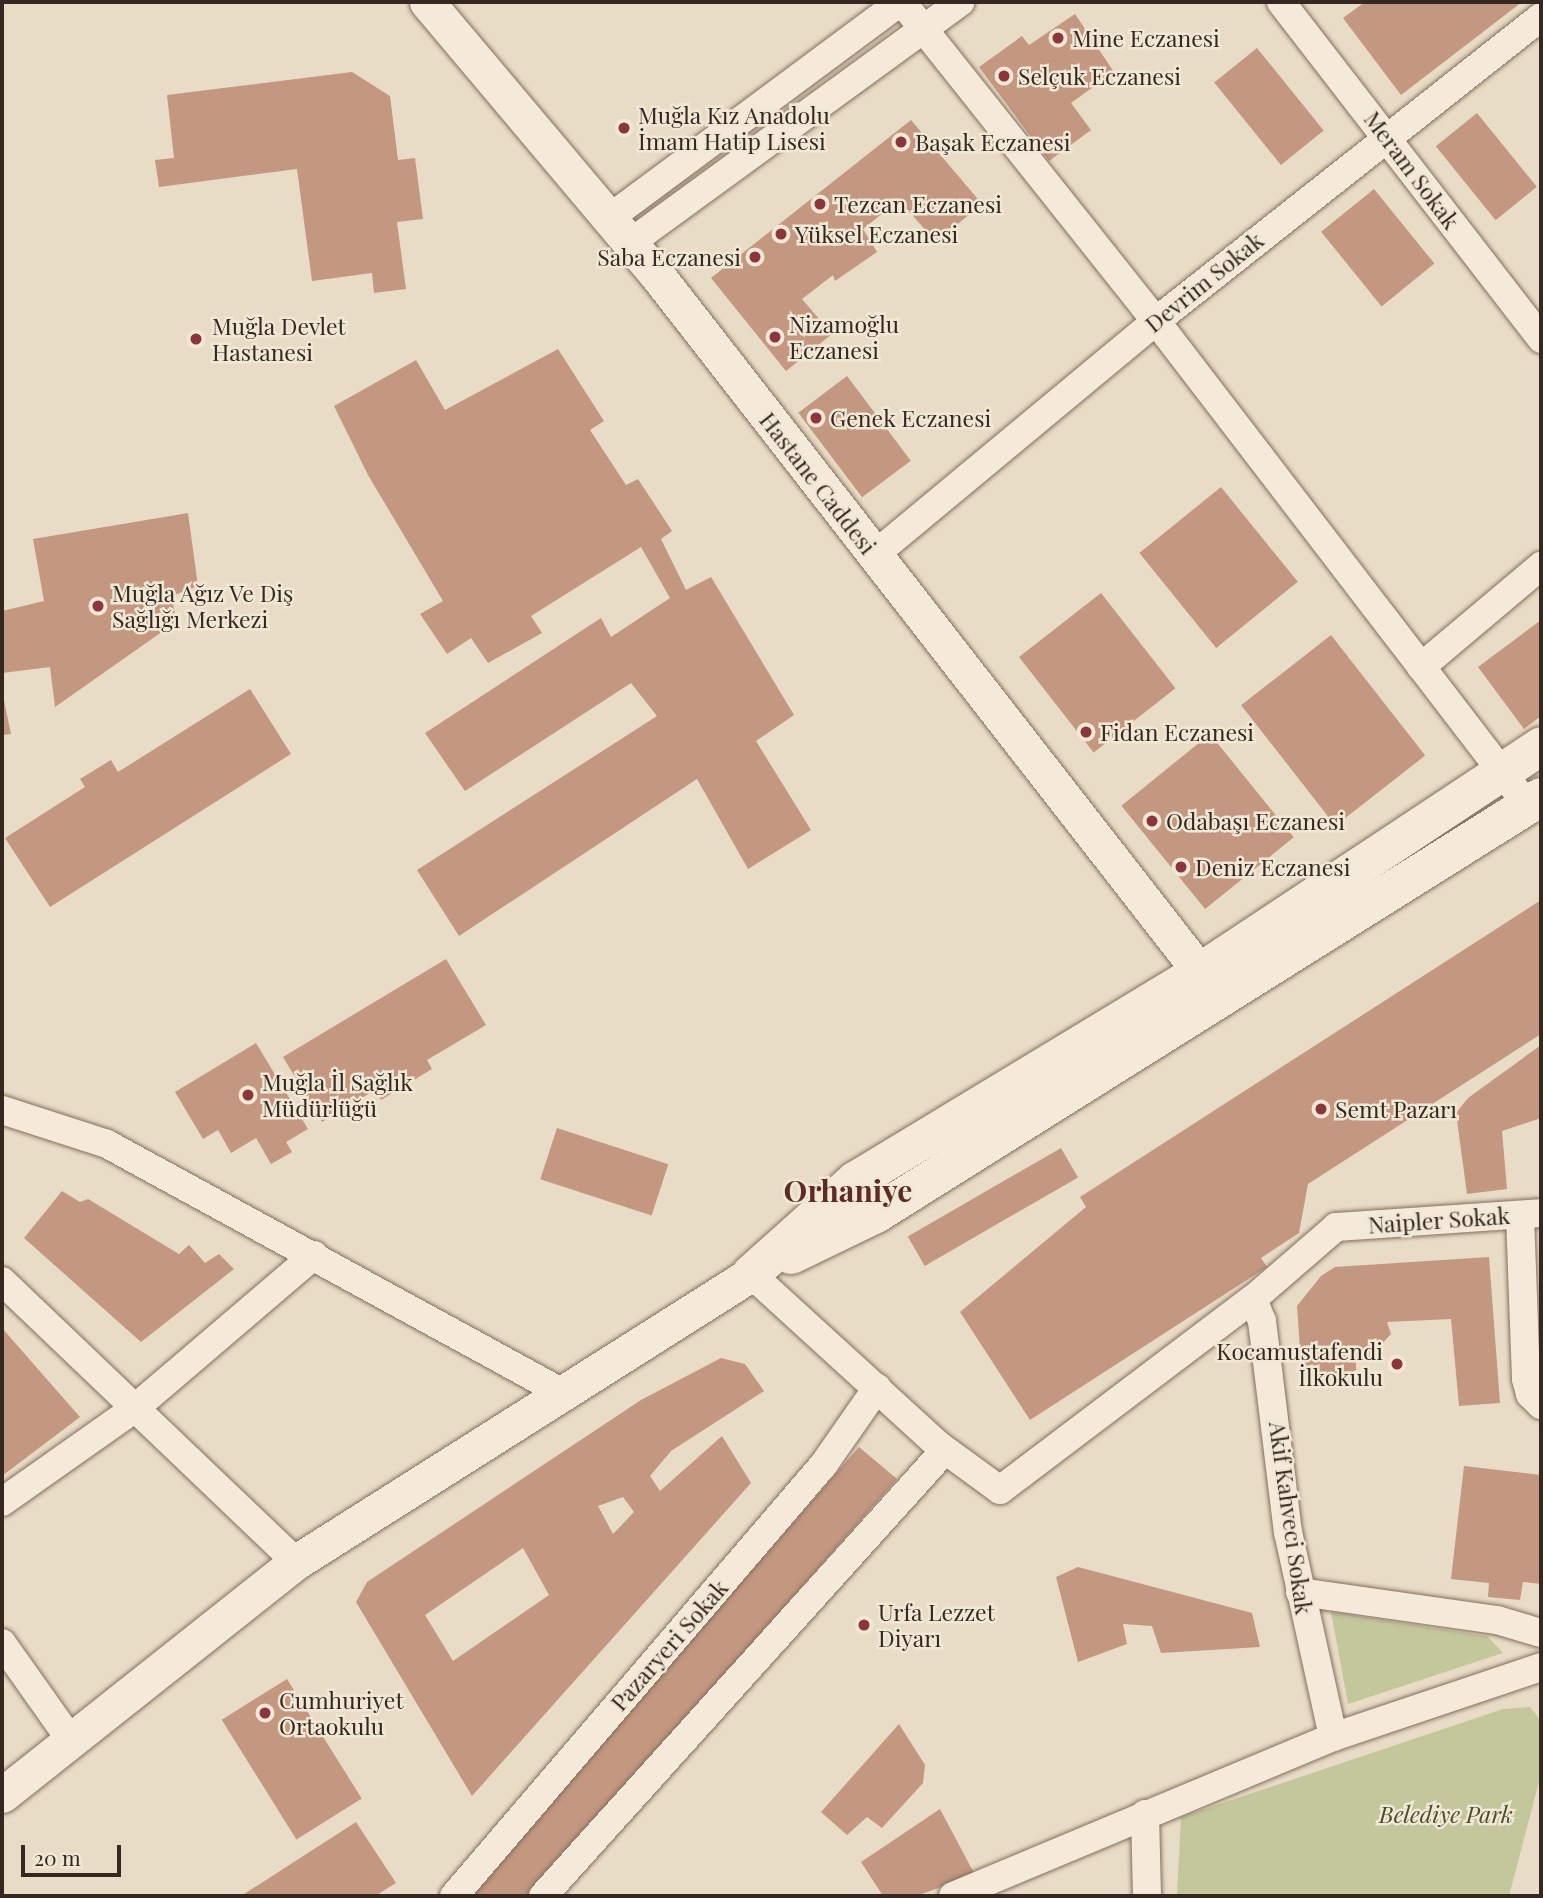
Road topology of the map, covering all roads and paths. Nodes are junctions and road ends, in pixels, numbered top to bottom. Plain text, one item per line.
1 (428, 2) edge
2 (901, 2) edge
3 (960, 2) edge
4 (1281, 2) edge
5 (1541, 17) edge
6 (923, 28) junction
7 (1387, 136) junction
8 (619, 231) junction
9 (1156, 321) junction
10 (1541, 339) edge
11 (873, 556) junction
12 (1541, 566) edge
13 (1421, 667) junction
14 (1541, 746) edge
15 (1501, 771) junction
16 (1535, 802) edge
17 (1200, 972) junction
18 (2, 1110) edge
19 (1531, 1214) edge
20 (314, 1255) junction
21 (751, 1274) junction
22 (2, 1281) edge
23 (1253, 1299) junction
24 (877, 1388) junction
25 (563, 1393) junction
26 (1541, 1405) edge
27 (134, 1409) junction
28 (945, 1450) junction
29 (2, 1502) edge
30 (296, 1562) junction
31 (1300, 1592) junction
32 (1541, 1633) edge
33 (2, 1643) edge
34 (1541, 1667) edge
35 (1333, 1737) junction
36 (70, 1740) junction
37 (2, 1795) edge
38 (1145, 1814) junction
39 (454, 1896) edge
40 (543, 1896) edge
41 (953, 1896) edge
42 (1147, 1896) edge

1 - 8 street, Hastane Caddesi
2 - 6 street
2 - 8 street
3 - 6 street
4 - 7 street, Meram Sokak
5 - 7 street, Devrim Sokak
6 - 8 street
6 - 9 street
7 - 9 street, Devrim Sokak
7 - 10 street, Meram Sokak
8 - 11 street, Hastane Caddesi
9 - 11 street, Devrim Sokak
9 - 13 street
11 - 17 street, Hastane Caddesi
12 - 13 street
13 - 15 street
14 - 15 main road
15 - 16 street
15 - 17 main road
16 - 21 main road
17 - 21 main road
18 - 20 street
19 - 23 street, Naipler Sokak
19 - 26 street
20 - 25 street
20 - 27 street
21 - 24 street
21 - 25 street
22 - 27 street
23 - 28 street
23 - 31 street, Akif Kahveci Sokak
24 - 28 street
24 - 39 street, Pazaryeri Sokak
25 - 30 street
27 - 29 street
27 - 30 street
28 - 40 street
30 - 36 street
31 - 32 street
31 - 35 street, Akif Kahveci Sokak
33 - 36 street
34 - 35 street
35 - 38 street
36 - 37 street
38 - 41 street
38 - 42 street

